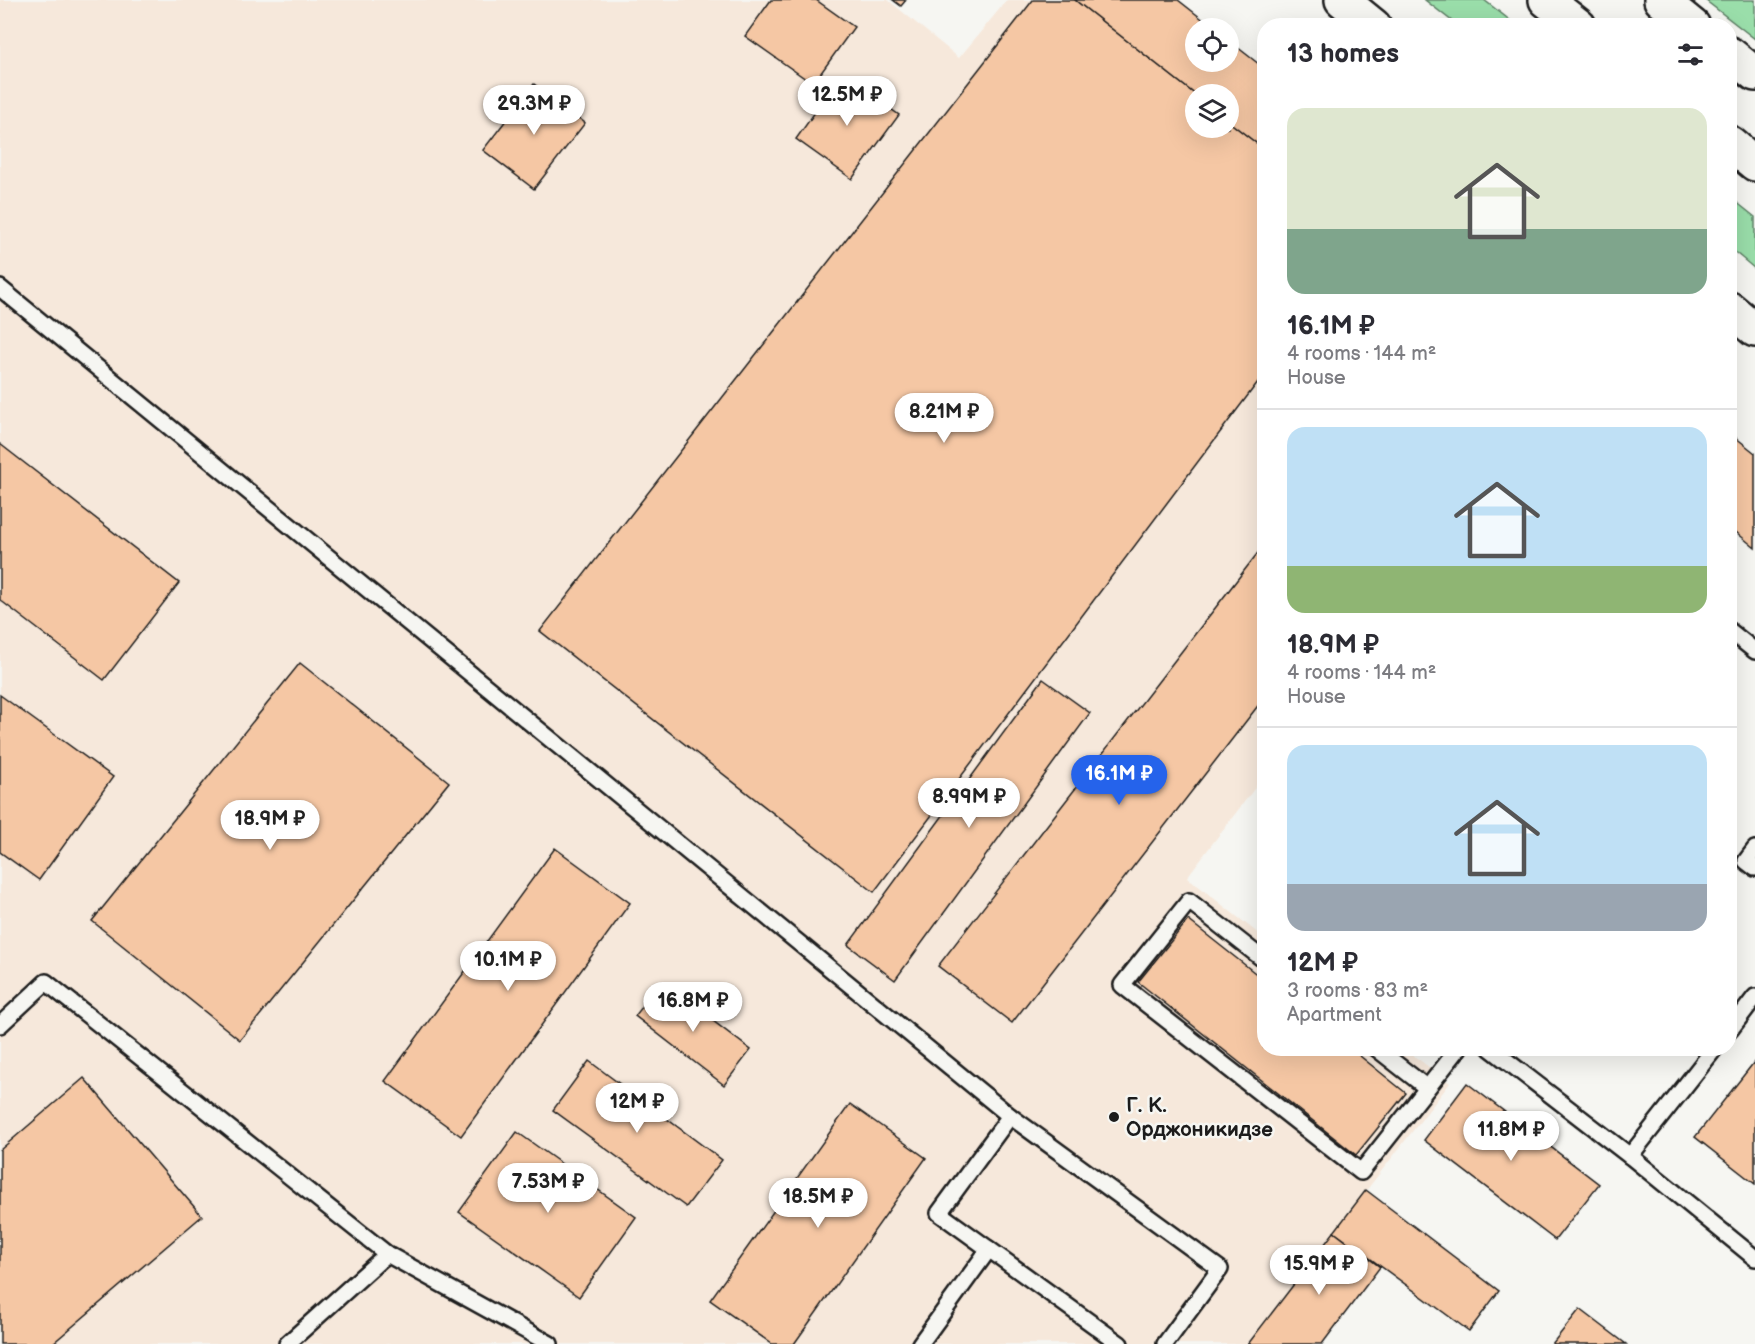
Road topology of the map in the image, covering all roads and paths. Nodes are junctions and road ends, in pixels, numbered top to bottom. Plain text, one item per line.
1 (1342, 0) edge
2 (1546, 0) edge
3 (1661, 0) edge
4 (1364, 18) edge
5 (1569, 18) edge
6 (1683, 18) edge
7 (1737, 60) edge
8 (1755, 74) edge
9 (1737, 149) edge
10 (1755, 164) edge
11 (0, 288) edge
12 (1737, 315) edge
13 (1755, 330) edge
14 (1737, 637) edge
15 (1755, 651) edge
16 (1755, 849) edge
17 (1755, 868) edge
18 (1257, 954) edge
19 (1755, 997) edge
20 (1737, 1021) edge
21 (0, 1025) edge
22 (1386, 1056) edge
23 (1453, 1056) edge
24 (1500, 1056) edge
25 (1708, 1056) edge
26 (1427, 1089) junction
27 (1010, 1116) junction
28 (1630, 1156) junction
29 (989, 1249) junction
30 (387, 1254) junction
31 (1755, 1258) edge
32 (287, 1344) edge
33 (550, 1344) edge
34 (920, 1344) edge
35 (1120, 1344) edge
36 (1166, 1344) edge

1 - 4 main road
2 - 5 main road
3 - 6 main road
7 - 8 main road
9 - 10 main road
11 - 27 lane
12 - 13 main road
14 - 15 lane
16 - 17 lane
18 - 26 lane
19 - 20 lane
21 - 30 lane
22 - 26 lane
23 - 26 lane
24 - 28 lane
25 - 28 lane
27 - 29 lane
27 - 36 lane
28 - 31 lane
29 - 34 lane
29 - 35 lane
30 - 32 lane
30 - 33 lane

